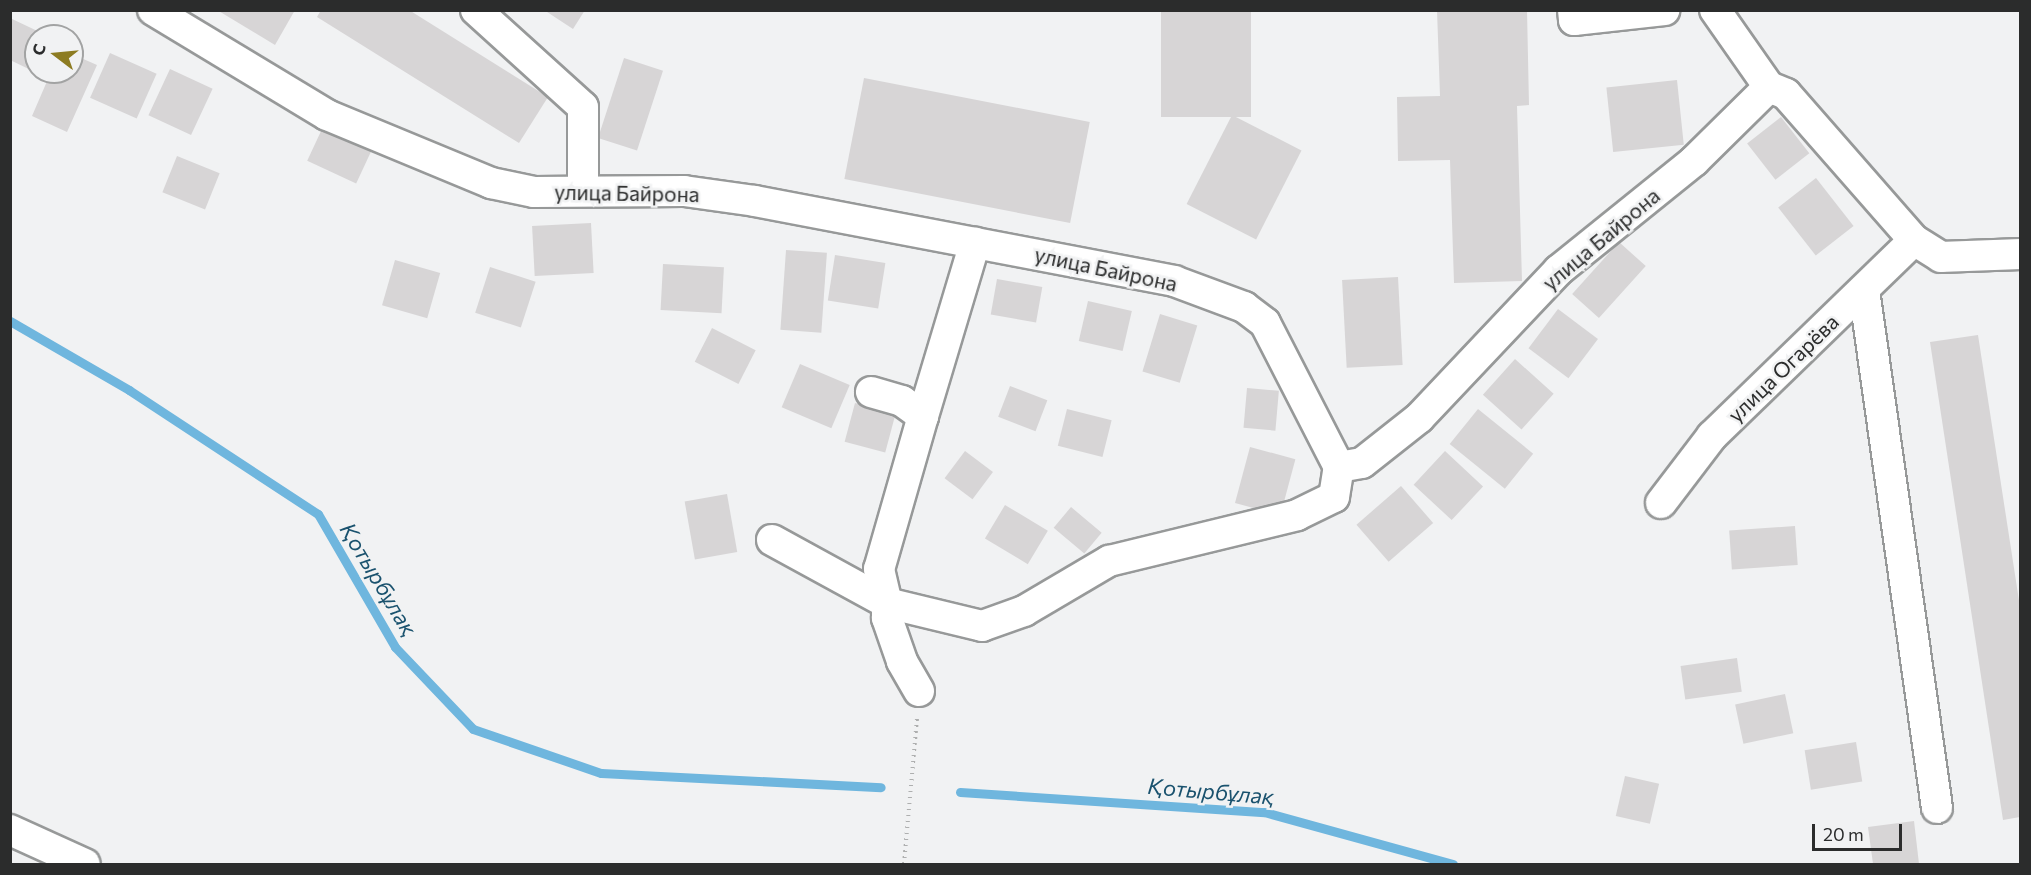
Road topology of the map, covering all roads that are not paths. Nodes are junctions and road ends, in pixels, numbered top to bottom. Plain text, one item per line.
1 (153, 10) edge
2 (476, 10) edge
3 (1573, 10) edge
4 (1664, 10) edge
5 (1715, 10) edge
6 (1769, 87) junction
7 (583, 191) junction
8 (1914, 240) junction
9 (975, 243) junction
10 (2020, 254) edge
11 (1864, 290) junction
12 (871, 392) dead end
13 (923, 416) junction
14 (1339, 467) junction
15 (1660, 503) dead end
16 (772, 540) dead end
17 (887, 603) junction
18 (919, 691) road end
19 (1937, 808) dead end
20 (10, 830) edge
21 (85, 864) edge

1 - 7 street, улица Байрона
2 - 7 street
3 - 4 street
5 - 6 street
6 - 8 street
6 - 14 street, улица Байрона
7 - 9 street, улица Байрона
8 - 10 street
8 - 11 street, улица Огарёва
9 - 13 street
9 - 14 street, улица Байрона
11 - 15 street, улица Огарёва
11 - 19 street
12 - 13 street
13 - 17 street
14 - 17 street
16 - 17 street
17 - 18 street
20 - 21 street

